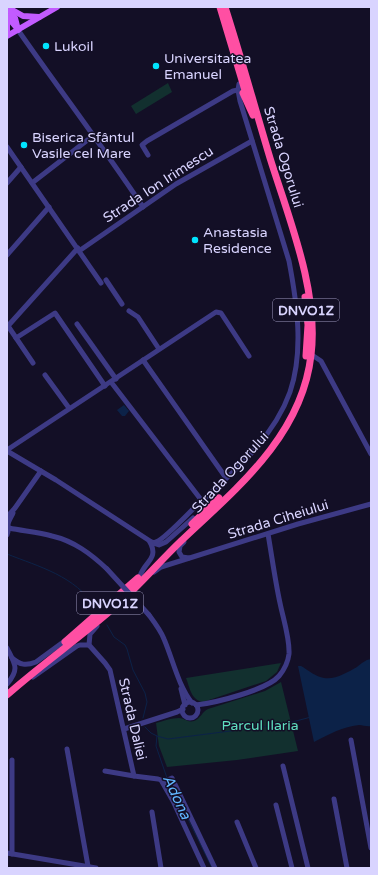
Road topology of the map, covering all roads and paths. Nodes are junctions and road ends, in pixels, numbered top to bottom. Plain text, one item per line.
1 (7, 7) edge
2 (56, 7) edge
3 (215, 7) edge
4 (220, 7) edge
5 (225, 7) edge
6 (230, 7) edge
7 (7, 16) edge
8 (40, 17) junction
9 (18, 30) junction
10 (7, 31) edge
11 (7, 36) edge
12 (248, 82) junction
13 (238, 87) junction
14 (253, 115) junction
15 (94, 135) junction
16 (252, 141) junction
17 (7, 147) edge
18 (148, 155) dead end
19 (21, 167) junction
20 (7, 183) edge
21 (32, 183) junction
22 (49, 207) junction
23 (143, 207) junction
24 (78, 250) junction
25 (7, 255) edge
26 (122, 304) dead end
27 (129, 311) dead end
28 (77, 324) dead end
29 (7, 327) edge
30 (16, 338) junction
31 (159, 350) junction
32 (312, 355) junction
33 (249, 356) dead end
34 (143, 360) junction
35 (33, 363) dead end
36 (45, 375) dead end
37 (116, 379) junction
38 (111, 382) junction
39 (105, 386) junction
40 (69, 408) junction
41 (7, 451) edge
42 (371, 454) edge
43 (41, 471) junction
44 (226, 478) junction
45 (202, 501) junction
46 (371, 504) edge
47 (15, 508) junction
48 (214, 509) junction
49 (206, 510) junction
50 (7, 517) edge
51 (8, 526) edge
52 (29, 532) junction
53 (268, 534) junction
54 (7, 535) edge
55 (150, 542) junction
56 (192, 558) junction
57 (140, 576) junction
58 (132, 590) junction
59 (117, 605) junction
60 (66, 640) junction
61 (89, 645) junction
62 (7, 648) edge
63 (12, 658) junction
64 (177, 672) junction
65 (23, 681) junction
66 (7, 684) edge
67 (7, 689) edge
68 (7, 695) edge
69 (230, 697) junction
70 (194, 704) junction
71 (184, 707) junction
72 (198, 712) junction
73 (185, 716) junction
74 (156, 719) junction
75 (124, 729) junction
76 (351, 740) dead end
77 (67, 749) dead end
78 (12, 760) dead end
79 (283, 766) dead end
80 (105, 771) dead end
81 (134, 776) junction
82 (163, 782) junction
83 (334, 799) dead end
84 (276, 805) dead end
85 (152, 812) dead end
86 (237, 822) dead end
87 (195, 829) junction
88 (187, 831) junction
89 (371, 848) edge
90 (9, 854) edge
91 (88, 866) junction
92 (96, 868) edge
93 (162, 868) edge
94 (204, 868) edge
95 (215, 868) edge
96 (256, 868) edge
97 (292, 868) edge
98 (308, 868) edge
99 (347, 868) edge

1 - 8 main road
1 - 9 main road
2 - 8 main road
3 - 13 highway
4 - 14 highway, Strada Ogorului / DNVO1Z
5 - 12 highway, Strada Ogorului / DNVO1Z
6 - 12 highway
7 - 9 main road
7 - 10 main road
8 - 9 main road
9 - 11 main road
9 - 15 street
12 - 32 highway, Strada Ogorului / DNVO1Z
13 - 14 highway
13 - 16 street
13 - 18 street
14 - 49 highway, Strada Ogorului / DNVO1Z
15 - 21 street
15 - 23 street
16 - 23 street, Strada Ion Irimescu
16 - 44 street
17 - 19 street
19 - 20 street
19 - 21 street
21 - 22 street
22 - 24 street
22 - 25 street
23 - 24 street, Strada Ion Irimescu
24 - 26 street
24 - 29 street, Strada Ion Irimescu
27 - 31 street
28 - 37 street
29 - 30 street
30 - 35 street
30 - 39 street
31 - 33 street
31 - 34 street
32 - 42 street
32 - 48 highway, Strada Ogorului / DNVO1Z
34 - 37 street
34 - 44 street
36 - 40 street
37 - 38 street
38 - 39 street
38 - 45 street
39 - 40 street
40 - 41 street
41 - 43 street
43 - 47 street
43 - 55 street
44 - 45 street
45 - 55 street
46 - 53 street, Strada Ciheiului
47 - 50 street
47 - 51 street
48 - 56 street, Strada Ciheiului
48 - 58 highway, Strada Ogorului / DNVO1Z
49 - 55 street
49 - 57 highway, Strada Ogorului / DNVO1Z
51 - 52 street
51 - 54 street
52 - 54 street
52 - 64 street, bridge
53 - 56 street, Strada Ciheiului
53 - 69 street
55 - 57 street
56 - 58 street, Strada Ciheiului
57 - 60 highway, Strada Ogorului / DNVO1Z
58 - 59 highway, Strada Ogorului / DNVO1Z
59 - 61 street
59 - 65 highway, Strada Ogorului / DNVO1Z
60 - 63 street
60 - 67 highway, Strada Ogorului / DNVO1Z
61 - 65 street
61 - 75 street, Strada Daliei
62 - 63 street
63 - 66 street
64 - 70 street
64 - 71 street
65 - 68 highway, Strada Ogorului / DNVO1Z
69 - 70 street
69 - 72 street
70 - 71 street
70 - 72 street
71 - 73 street
71 - 74 street
72 - 73 street
73 - 74 street
74 - 75 street
75 - 81 street, Strada Daliei
76 - 89 street
77 - 91 street
78 - 90 street
79 - 98 street
80 - 81 street
81 - 82 street, Strada Daliei
82 - 87 street
82 - 88 street
83 - 99 street
84 - 97 street
85 - 93 street
86 - 96 street
87 - 88 street
87 - 95 street
88 - 94 street
90 - 91 street
91 - 92 street

